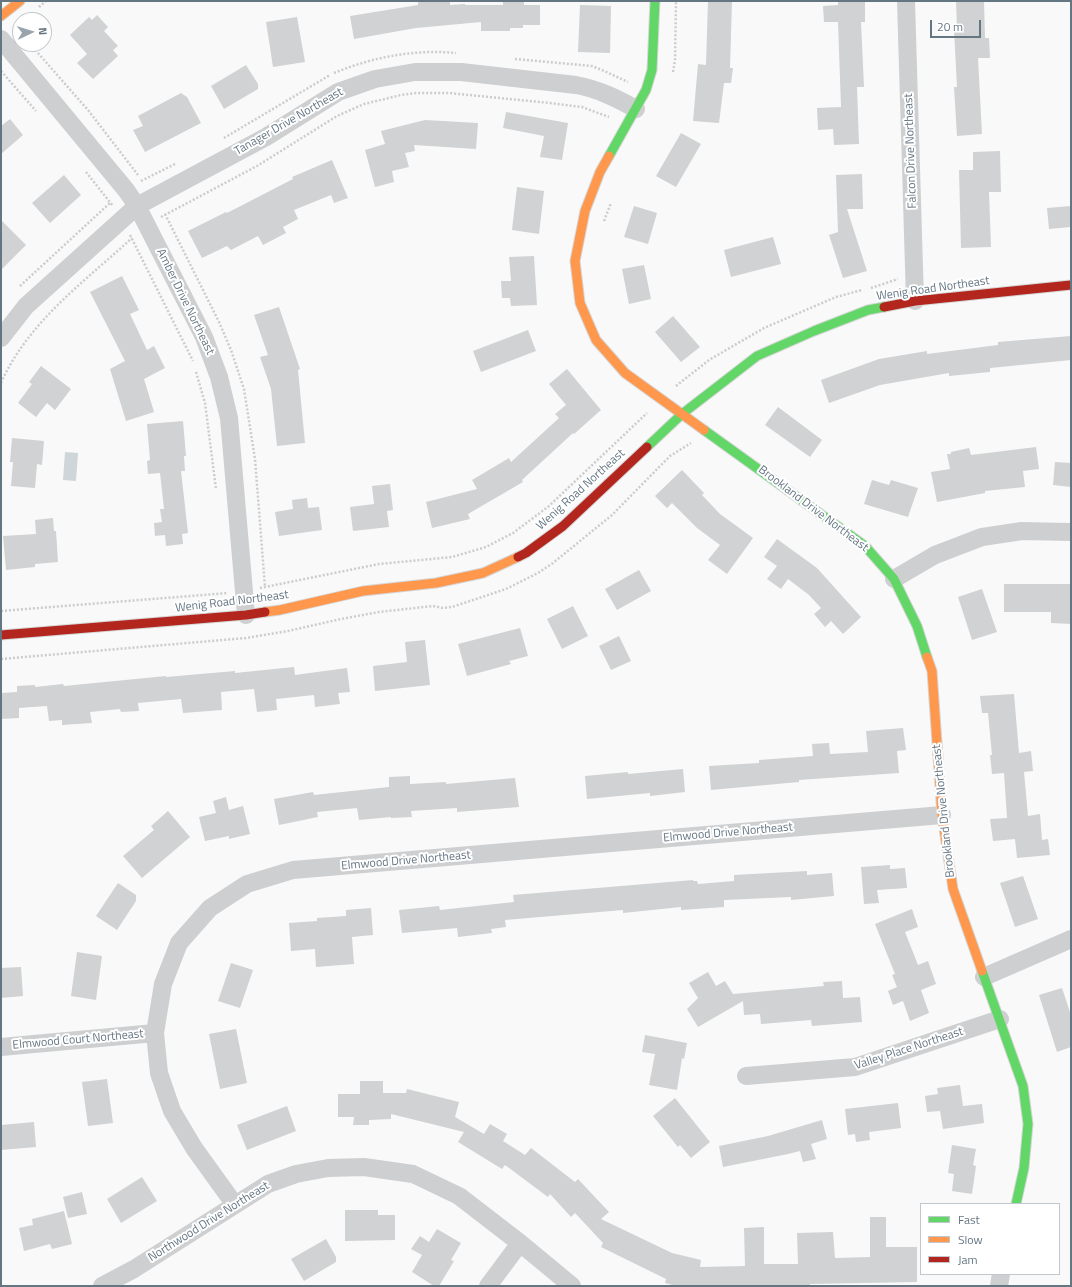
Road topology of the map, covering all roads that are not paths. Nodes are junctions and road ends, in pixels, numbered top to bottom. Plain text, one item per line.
1 (20, 1) edge
2 (655, 1) edge
3 (906, 1) edge
4 (1, 16) edge
5 (1, 40) edge
6 (636, 109) junction
7 (137, 206) junction
8 (1071, 285) edge
9 (915, 301) junction
10 (1, 338) edge
11 (682, 414) junction
12 (1071, 532) edge
13 (894, 579) junction
14 (246, 615) junction
15 (1, 635) edge
16 (942, 815) junction
17 (1071, 939) edge
18 (984, 977) junction
19 (1000, 1020) junction
20 (155, 1033) junction
21 (1, 1047) edge
22 (746, 1076) dead end
23 (1016, 1203) edge
24 (235, 1205) junction
25 (520, 1243) junction
26 (1001, 1275) edge
27 (102, 1286) edge
28 (488, 1286) edge
29 (572, 1286) edge
30 (999, 1286) edge

1 - 4 street
2 - 6 street, Brookland Drive Northeast
3 - 9 street, Falcon Drive Northeast
5 - 7 street, Amber Drive Northeast
6 - 7 street, Tanager Drive Northeast
6 - 11 street, Brookland Drive Northeast
7 - 10 street, Tanager Drive Northeast
7 - 14 street, Amber Drive Northeast
8 - 9 street, Wenig Road Northeast
9 - 11 street, Wenig Road Northeast
11 - 13 street, Brookland Drive Northeast
11 - 14 street, Wenig Road Northeast
12 - 13 street
13 - 16 street, Brookland Drive Northeast
14 - 15 street, Wenig Road Northeast
16 - 18 street, Brookland Drive Northeast
16 - 20 street, Elmwood Drive Northeast
17 - 18 street
18 - 19 street, Brookland Drive Northeast
19 - 22 street, Valley Place Northeast
19 - 23 street, Brookland Drive Northeast
20 - 21 street, Elmwood Court Northeast
20 - 24 street, Elmwood Drive Northeast
24 - 25 street, Northwood Drive Northeast
24 - 27 street, Northwood Drive Northeast
25 - 28 street
25 - 29 street, Northwood Drive Northeast
26 - 30 street

